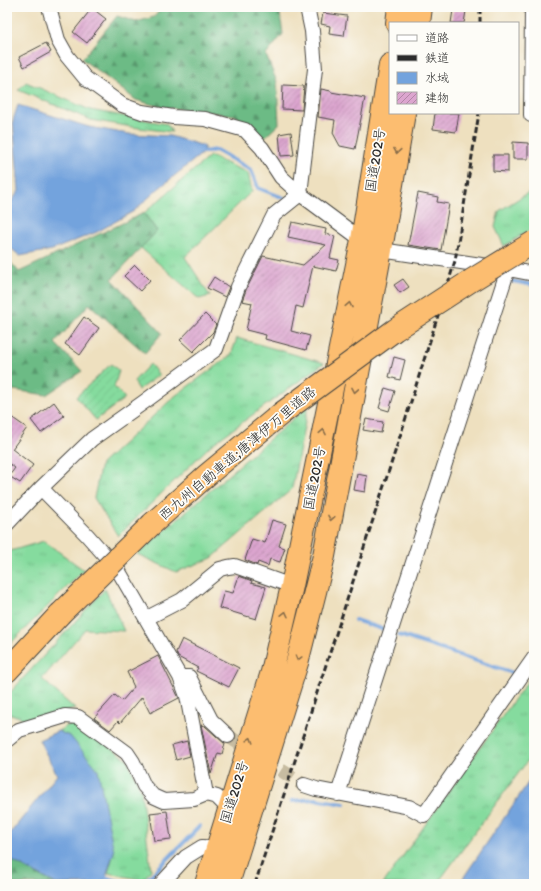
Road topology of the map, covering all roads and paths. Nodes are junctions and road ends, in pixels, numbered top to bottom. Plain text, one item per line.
1 (49, 7) edge
2 (307, 7) edge
3 (400, 7) edge
4 (421, 7) edge
5 (532, 7) edge
6 (397, 22) edge
7 (419, 22) edge
8 (533, 25) edge
9 (389, 71) edge
10 (533, 91) edge
11 (404, 114) edge
12 (531, 115) dead end
13 (300, 194) junction
14 (362, 240) junction
15 (534, 242) edge
16 (381, 250) junction
17 (508, 269) junction
18 (534, 274) edge
19 (41, 488) junction
20 (7, 524) edge
21 (292, 586) junction
22 (147, 618) junction
23 (534, 658) edge
24 (7, 671) edge
25 (180, 676) junction
26 (228, 736) tunnel mouth
27 (7, 740) edge
28 (304, 784) tunnel mouth
29 (206, 794) junction
30 (338, 794) junction
31 (229, 809) junction
32 (250, 814) junction
33 (217, 848) junction
34 (161, 884) edge
35 (206, 884) edge
36 (228, 884) edge

1 - 13 street
2 - 13 street
3 - 6 highway
4 - 7 highway
5 - 8 street
8 - 10 street
9 - 14 highway, 国道202号
10 - 12 street
11 -> 16 highway, 国道202号
13 - 14 street
13 - 19 street
14 - 16 street
21 -> 14 highway, 国道202号
15 - 24 highway, 西九州自動車道;唐津伊万里道路, bridge
16 - 17 street
16 -> 32 highway, 国道202号
17 - 18 street
17 - 30 street
19 - 20 street
19 - 22 street
21 - 22 street
31 -> 21 highway, 国道202号
22 - 25 street
23 - 30 street
25 - 26 street
25 - 29 street
27 - 29 street
28 - 30 street
29 - 31 street
31 - 32 street
31 - 33 highway, 国道202号
32 - 36 highway, 国道202号
33 - 34 street
33 - 35 highway, 国道202号

